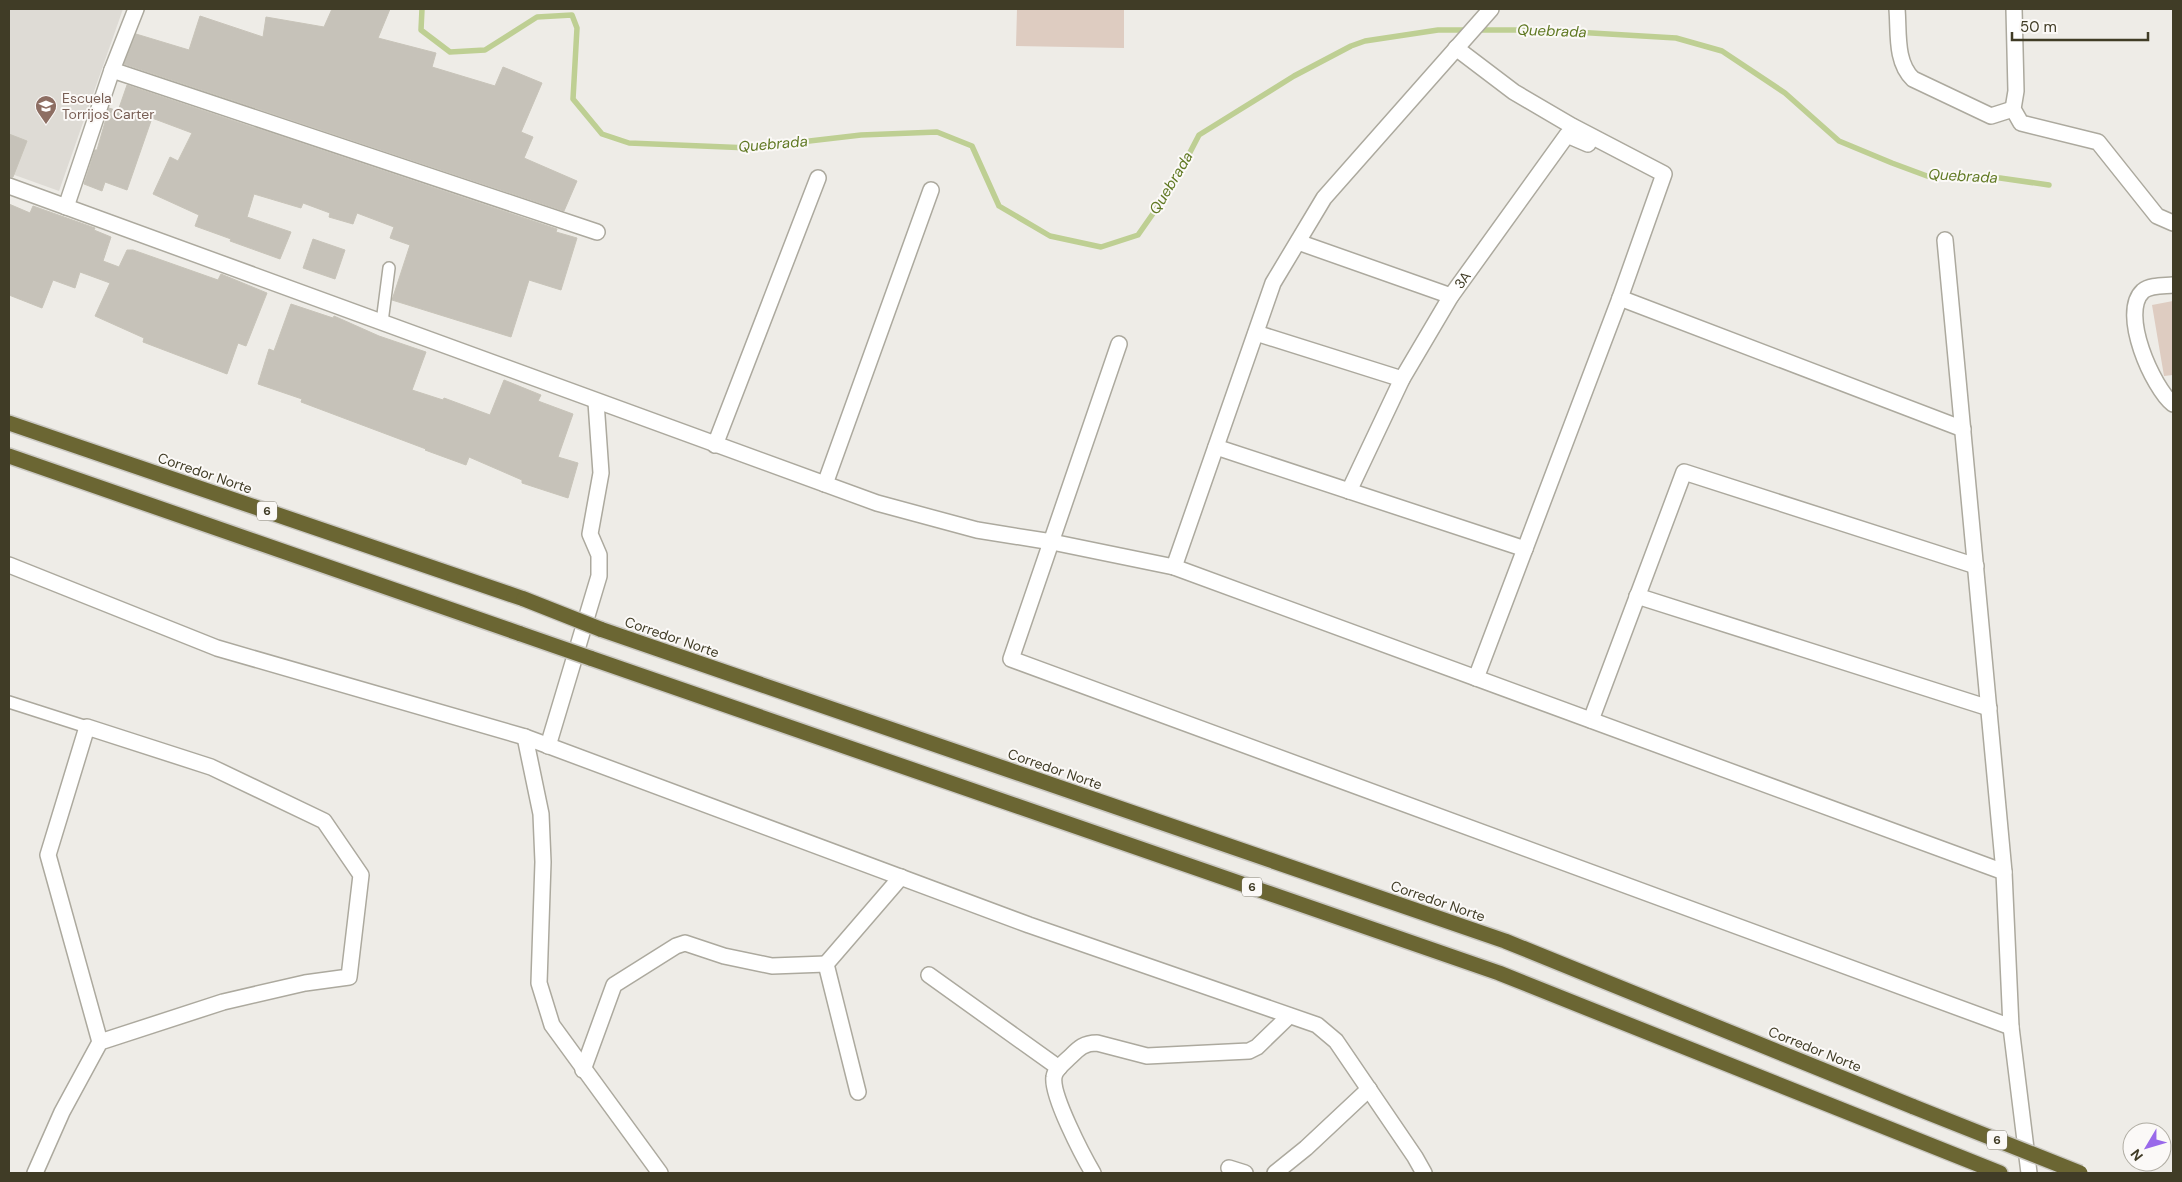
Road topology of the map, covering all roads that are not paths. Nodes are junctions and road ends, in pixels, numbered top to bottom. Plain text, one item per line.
1 (136, 9) edge
2 (1491, 9) edge
3 (1897, 9) edge
4 (2014, 9) edge
5 (1459, 45) junction
6 (112, 70) junction
7 (2013, 110) junction
8 (1626, 154) junction
9 (818, 178) dead end
10 (9, 186) edge
11 (931, 190) dead end
12 (66, 207) junction
13 (2173, 223) edge
14 (597, 232) dead end
15 (1946, 240) dead end
16 (1298, 242) junction
17 (389, 268) dead end
18 (2173, 285) edge
19 (1452, 296) junction
20 (1620, 298) junction
21 (382, 322) junction
22 (1256, 333) junction
23 (1119, 344) dead end
24 (1402, 379) junction
25 (596, 402) junction
26 (2173, 404) edge
27 (9, 424) edge
28 (1963, 428) junction
29 (716, 445) junction
30 (1216, 447) junction
31 (9, 456) edge
32 (825, 484) junction
33 (1349, 491) junction
34 (1052, 542) junction
35 (1525, 549) junction
36 (9, 565) edge
37 (1976, 566) junction
38 (1174, 567) junction
39 (1637, 596) junction
40 (1476, 678) junction
41 (9, 702) edge
42 (1989, 708) junction
43 (1592, 720) junction
44 (87, 727) junction
45 (526, 737) junction
46 (548, 746) junction
47 (2004, 872) junction
48 (901, 877) junction
49 (826, 964) junction
50 (929, 975) dead end
51 (1289, 1016) junction
52 (2011, 1027) junction
53 (100, 1042) junction
54 (1058, 1068) junction
55 (583, 1070) junction
56 (1369, 1088) junction
57 (858, 1092) dead end
58 (1229, 1168) dead end
59 (35, 1173) edge
60 (660, 1173) edge
61 (1093, 1173) edge
62 (1245, 1173) edge
63 (1275, 1173) edge
64 (1424, 1173) edge
65 (2000, 1173) edge
66 (2029, 1173) edge
67 (2080, 1173) edge

1 - 6 street
2 - 5 street
3 - 7 street
4 - 7 street
5 - 8 street
5 - 16 street
6 - 12 street
6 - 14 street
7 - 13 street
8 - 19 street, 3A
8 - 20 street
9 - 29 street
10 - 12 street
11 - 32 street
12 - 21 street
15 - 28 street
16 - 19 street
16 - 22 street
17 - 21 lane
18 - 26 street
19 - 24 street, 3A
20 - 28 street
20 - 35 street
21 - 25 street
22 - 24 street
22 - 30 street
23 - 34 street
24 - 33 street, 3A
25 - 29 street
25 - 46 street
27 - 67 highway, Corredor Norte / 6, bridge
28 - 37 street
29 - 32 street
30 - 33 street
30 - 38 street
31 - 65 highway, 6, bridge
32 - 34 street
33 - 35 street
34 - 38 street
34 - 52 street
35 - 40 street
36 - 45 street
37 - 39 street
37 - 42 street
38 - 40 street
39 - 42 street
39 - 43 street
40 - 43 street
41 - 44 lane
42 - 47 street
43 - 47 street
44 - 53 street
44 - 53 street
45 - 46 street
45 - 55 street
46 - 48 street
47 - 52 street
48 - 49 street
48 - 51 street
49 - 55 street
49 - 57 street
50 - 54 street
51 - 54 street
51 - 56 street
52 - 66 street
53 - 59 street
54 - 61 street
55 - 60 street
56 - 63 street
56 - 64 street
58 - 62 street

